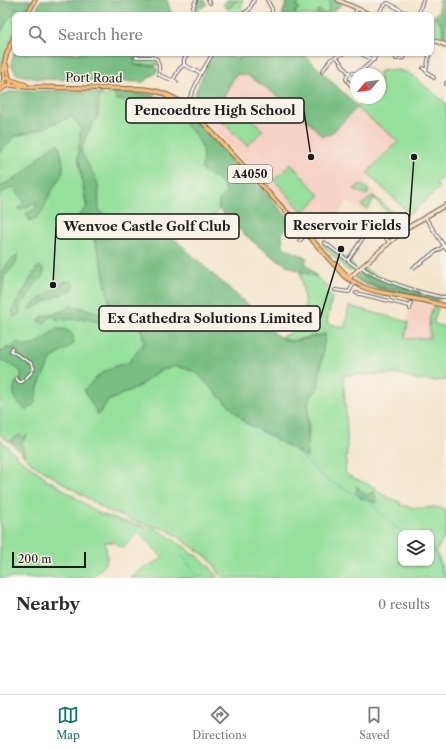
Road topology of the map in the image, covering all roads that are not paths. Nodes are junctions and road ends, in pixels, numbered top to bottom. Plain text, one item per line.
1 (35, 0) edge
2 (196, 0) edge
3 (254, 0) edge
4 (267, 0) edge
5 (338, 0) edge
6 (423, 0) edge
7 (357, 8) junction
8 (29, 12) edge
9 (194, 12) edge
10 (246, 12) edge
11 (272, 12) edge
12 (355, 12) edge
13 (366, 12) edge
14 (380, 12) edge
15 (404, 12) edge
16 (420, 12) edge
17 (434, 40) edge
18 (12, 42) edge
19 (446, 45) edge
20 (187, 56) edge
21 (211, 56) edge
22 (337, 56) joint
23 (365, 56) edge
24 (376, 56) edge
25 (404, 56) edge
26 (429, 56) edge
27 (136, 57) dead end
28 (6, 58) junction
29 (396, 59) dead end
30 (374, 60) junction
31 (184, 65) junction
32 (423, 68) dead end
33 (426, 71) junction
34 (322, 72) dead end
35 (348, 72) junction
36 (201, 73) junction
37 (434, 78) dead end
38 (4, 79) junction
39 (173, 80) junction
40 (9, 82) junction
41 (177, 82) dead end
42 (0, 84) edge
43 (350, 85) edge
44 (0, 90) edge
45 (186, 106) junction
46 (446, 205) edge
47 (367, 214) dead end
48 (425, 217) junction
49 (350, 222) dead end
50 (307, 234) junction
51 (299, 242) dead end
52 (324, 242) dead end
53 (389, 242) junction
54 (444, 246) junction
55 (446, 249) edge
56 (348, 260) junction
57 (360, 268) junction
58 (413, 268) dead end
59 (349, 278) junction
60 (355, 282) junction
61 (335, 290) dead end
62 (356, 292) dead end
63 (384, 293) junction
64 (446, 297) edge
65 (383, 300) junction
66 (411, 303) dead end
67 (446, 306) edge
68 (12, 348) dead end
69 (16, 378) dead end

1 - 8 main road
2 - 9 street
3 - 10 street
4 - 11 street
5 - 7 street
6 - 16 street
7 - 12 street
7 - 13 street
14 - 15 street
17 - 19 street
18 - 28 main road
20 - 31 street
21 - 36 street
22 - 34 street
22 - 35 street
23 - 30 street
24 - 30 street
25 - 29 street
26 - 33 street
27 - 39 street
28 - 38 main road
28 - 40 main road
30 - 35 street
31 - 36 street
31 - 39 street
32 - 33 street
33 - 37 street
35 - 43 street
36 - 45 street
38 - 40 main road, A4050
38 - 40 main road
38 - 42 main road
39 - 41 street
40 - 44 main road
40 - 45 main road, Port Road / A4050
45 - 50 main road, Port Road / A4050
46 - 48 street
47 - 53 street
48 - 53 street
48 - 54 street
49 - 56 street
50 - 51 street
50 - 59 main road, Port Road / A4050
52 - 56 street
53 - 57 street
54 - 55 street
54 - 58 street
56 - 57 street
57 - 59 street
57 - 64 street
59 - 60 main road, A4050
60 - 61 street
60 - 63 main road, A4050
62 - 65 street
63 - 65 street
63 - 67 main road, A4050
65 - 66 street
68 - 69 street

